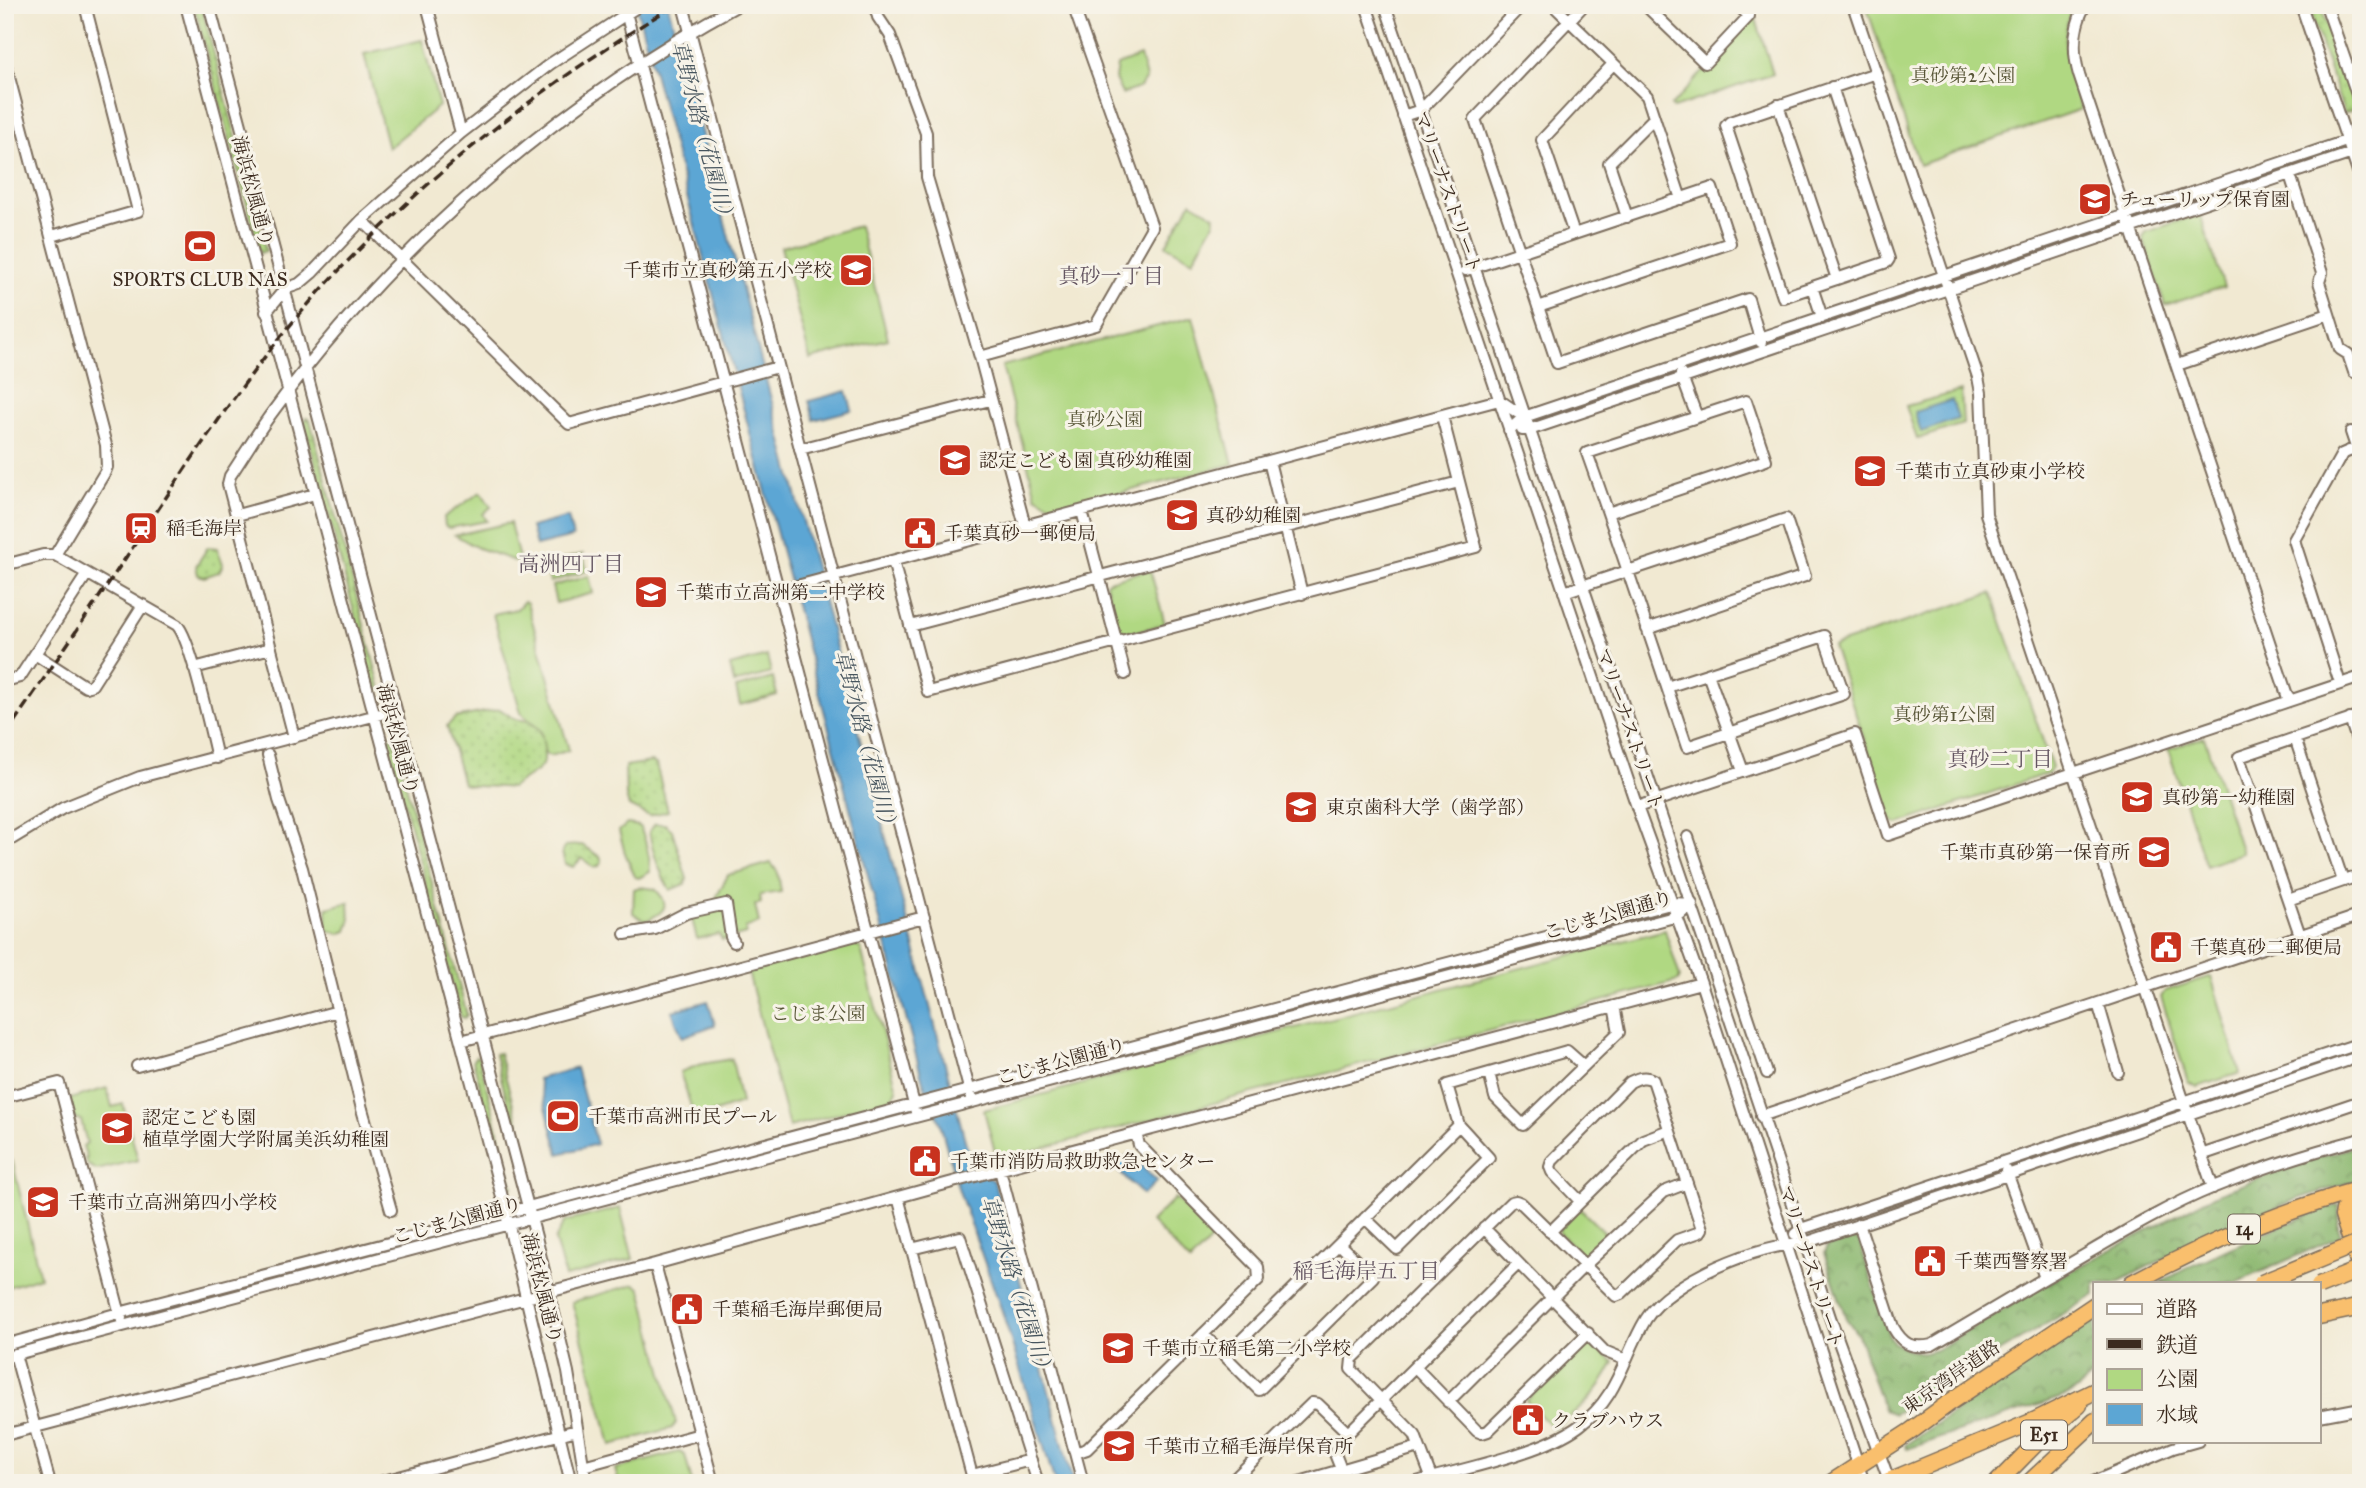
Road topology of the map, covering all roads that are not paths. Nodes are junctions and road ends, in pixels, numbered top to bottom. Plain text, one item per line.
1 (85, 5) edge
2 (186, 5) edge
3 (209, 5) edge
4 (427, 5) edge
5 (640, 5) edge
6 (683, 5) edge
7 (738, 5) edge
8 (875, 5) edge
9 (1073, 5) edge
10 (1366, 5) edge
11 (1385, 5) edge
12 (1522, 5) edge
13 (1553, 5) edge
14 (1584, 5) edge
15 (1645, 5) edge
16 (1738, 5) edge
17 (1853, 5) edge
18 (2085, 5) edge
19 (2301, 5) edge
20 (2326, 5) edge
21 (625, 10) edge
22 (1569, 21) junction
23 (690, 32) junction
24 (5, 62) edge
25 (639, 64) junction
26 (1613, 64) junction
27 (1876, 73) junction
28 (1832, 87) junction
29 (1778, 105) junction
30 (2361, 106) edge
31 (1420, 110) junction
32 (1403, 116) junction
33 (1654, 118) junction
34 (461, 133) junction
35 (2361, 136) edge
36 (2347, 141) junction
37 (2356, 152) edge
38 (2292, 181) dead end
39 (2361, 181) edge
40 (1681, 199) junction
41 (2126, 215) junction
42 (1627, 217) junction
43 (362, 220) junction
44 (2130, 228) junction
45 (1574, 234) junction
46 (52, 236) junction
47 (1520, 252) junction
48 (402, 259) junction
49 (1473, 268) junction
50 (1458, 273) junction
51 (1944, 276) junction
52 (1837, 279) junction
53 (1812, 287) junction
54 (285, 289) junction
55 (1949, 289) junction
56 (1538, 307) junction
57 (266, 312) junction
58 (2329, 314) junction
59 (1822, 317) junction
60 (1760, 338) junction
61 (1764, 351) junction
62 (980, 357) junction
63 (2183, 363) dead end
64 (1679, 365) junction
65 (778, 367) junction
66 (306, 370) junction
67 (2354, 372) dead end
68 (1683, 378) junction
69 (723, 382) junction
70 (288, 393) junction
71 (990, 400) junction
72 (1499, 400) junction
73 (1441, 416) junction
74 (1524, 417) junction
75 (1697, 417) junction
76 (1509, 430) junction
77 (1529, 430) junction
78 (2351, 432) dead end
79 (2356, 448) junction
80 (800, 449) junction
81 (1269, 461) junction
82 (2361, 462) edge
83 (1459, 482) junction
84 (315, 494) junction
85 (1082, 511) junction
86 (1608, 513) junction
87 (237, 515) junction
88 (1025, 526) junction
89 (1285, 528) junction
90 (55, 555) junction
91 (892, 561) junction
92 (5, 565) edge
93 (1628, 571) junction
94 (86, 574) junction
95 (834, 576) junction
96 (1099, 578) junction
97 (1582, 586) junction
98 (778, 591) junction
99 (1564, 592) junction
100 (1302, 594) junction
101 (143, 605) junction
102 (910, 626) junction
103 (1647, 629) junction
104 (1117, 642) junction
105 (271, 648) junction
106 (35, 654) junction
107 (194, 668) junction
108 (1125, 674) dead end
109 (1709, 674) junction
110 (2339, 677) dead end
111 (2361, 677) edge
112 (5, 681) edge
113 (1667, 687) junction
114 (2289, 701) junction
115 (396, 710) junction
116 (374, 716) junction
117 (2355, 717) edge
118 (1729, 733) junction
119 (294, 737) junction
120 (2295, 738) junction
121 (2361, 752) edge
122 (268, 755) dead end
123 (217, 758) junction
124 (1743, 771) junction
125 (2074, 773) junction
126 (1655, 801) junction
127 (1637, 807) junction
128 (1688, 837) dead end
129 (5, 843) edge
130 (2361, 875) edge
131 (2343, 881) junction
132 (2288, 900) junction
133 (1674, 903) junction
134 (1692, 905) junction
135 (2361, 915) edge
136 (1678, 916) junction
137 (923, 917) junction
138 (868, 932) junction
139 (625, 934) dead end
140 (2300, 935) junction
141 (734, 942) dead end
142 (1701, 983) junction
143 (2144, 988) junction
144 (2098, 1003) junction
145 (1614, 1006) junction
146 (338, 1010) junction
147 (482, 1034) junction
148 (461, 1041) junction
149 (2361, 1043) edge
150 (2361, 1056) edge
151 (137, 1066) dead end
152 (1584, 1066) junction
153 (2118, 1072) dead end
154 (1489, 1073) junction
155 (1767, 1073) dead end
156 (970, 1091) junction
157 (5, 1097) edge
158 (2361, 1101) edge
159 (2183, 1102) junction
160 (973, 1103) junction
161 (914, 1105) junction
162 (2188, 1114) junction
163 (1761, 1116) junction
164 (917, 1118) junction
165 (1459, 1125) junction
166 (1669, 1130) junction
167 (1136, 1133) junction
168 (2361, 1139) edge
169 (2201, 1154) junction
170 (2004, 1162) junction
171 (996, 1170) junction
172 (2008, 1174) junction
173 (1687, 1183) junction
174 (2213, 1188) junction
175 (2359, 1189) edge
176 (898, 1197) junction
177 (1580, 1201) junction
178 (391, 1210) dead end
179 (529, 1213) junction
180 (1365, 1218) junction
181 (507, 1219) junction
182 (1859, 1224) junction
183 (1484, 1228) junction
184 (1801, 1229) junction
185 (1550, 1232) junction
186 (1805, 1242) junction
187 (2361, 1242) edge
188 (1785, 1243) junction
189 (1339, 1244) junction
190 (911, 1249) junction
191 (656, 1264) junction
192 (1518, 1264) junction
193 (1584, 1266) junction
194 (2361, 1270) edge
195 (2045, 1278) junction
196 (2134, 1282) edge
197 (2264, 1282) edge
198 (2320, 1286) edge
199 (549, 1292) junction
200 (527, 1297) junction
201 (1553, 1298) junction
202 (2093, 1306) edge
203 (2361, 1307) edge
204 (119, 1313) junction
205 (2320, 1316) edge
206 (123, 1326) junction
207 (1588, 1333) junction
208 (1203, 1334) junction
209 (5, 1345) edge
210 (10, 1356) edge
211 (1225, 1356) junction
212 (1626, 1360) junction
213 (1415, 1367) junction
214 (2093, 1393) edge
215 (2093, 1394) edge
216 (1381, 1400) junction
217 (1448, 1402) junction
218 (2361, 1408) edge
219 (2320, 1416) edge
220 (2093, 1423) edge
221 (35, 1427) junction
222 (577, 1430) junction
223 (1348, 1433) junction
224 (560, 1434) junction
225 (700, 1434) junction
226 (5, 1435) edge
227 (2195, 1442) edge
228 (1419, 1447) junction
229 (1075, 1452) junction
230 (1878, 1453) junction
231 (1031, 1460) junction
232 (583, 1466) junction
233 (1858, 1466) junction
234 (1341, 1469) junction
235 (1432, 1477) junction
236 (973, 1479) edge
237 (1232, 1482) edge
238 (1888, 1482) edge
239 (50, 1483) edge
240 (376, 1483) edge
241 (571, 1483) edge
242 (586, 1483) edge
243 (713, 1483) edge
244 (1038, 1483) edge
245 (1083, 1483) edge
246 (1296, 1483) edge
247 (1413, 1483) edge
248 (1831, 1483) edge
249 (1864, 1483) edge
250 (1997, 1483) edge
251 (2029, 1483) edge
252 (2091, 1483) edge

1 - 46 street
2 - 57 street, 海浜松風通り
3 - 54 street, 海浜松風通り
4 - 34 street
5 - 21 street
6 - 23 street
7 - 23 street
8 - 62 street
9 - 62 street
10 - 32 street, マリーナストリート
11 - 31 street, マリーナストリート
12 - 31 street
13 - 22 street
14 - 22 street
15 - 16 street
17 - 27 street
18 - 41 street
19 - 36 street
20 - 30 street
21 - 25 street
21 - 34 street
22 - 26 street
22 - 47 street
23 - 25 street
23 - 65 street
24 - 46 street
25 - 48 street
25 - 69 street
26 - 33 street
26 - 45 street
27 - 28 street
27 - 51 street
28 - 29 street
28 - 52 street
29 - 52 street
29 - 53 street
31 - 32 street
31 - 49 street, マリーナストリート
32 - 50 street, マリーナストリート
33 - 40 street
33 - 42 street
34 - 43 street
35 - 36 street
36 - 37 street
36 - 41 street
37 - 39 street
37 - 44 street
38 - 58 street
40 - 42 street
40 - 56 street
41 - 44 street
41 - 51 street
42 - 45 street
43 - 48 street
43 - 54 street
44 - 55 street
44 - 114 street
45 - 47 street
46 - 90 street
47 - 49 street
47 - 56 street
48 - 66 street
48 - 69 street
49 - 50 street
49 - 74 street, マリーナストリート
50 - 72 street, マリーナストリート
51 - 55 street
51 - 59 street
52 - 53 street
53 - 59 street
54 - 57 street
54 - 66 street, 海浜松風通り
55 - 61 street
55 - 125 street
56 - 60 street
57 - 70 street, 海浜松風通り
58 - 63 street
58 - 67 street
59 - 60 street
60 - 61 street
60 - 64 street
61 - 68 street
62 - 71 street
64 - 68 street
64 - 74 street
65 - 69 street
65 - 80 street
66 - 70 street
66 - 115 street, 海浜松風通り
68 - 75 street
68 - 77 street
69 - 98 street
70 - 84 street, 海浜松風通り
70 - 87 street
71 - 80 street
71 - 88 street
72 - 73 street
72 - 74 street
72 - 76 street, マリーナストリート
73 - 81 street
73 - 83 street
74 - 76 street
74 - 77 street, マリーナストリート
75 - 86 street
75 - 86 street
76 - 77 street
76 - 99 street, マリーナストリート
77 - 97 street, マリーナストリート
78 - 79 street
79 - 82 street
79 - 110 street
80 - 95 street
81 - 85 street
81 - 89 street
83 - 89 street
83 - 100 street
84 - 87 street
84 - 116 street, 海浜松風通り
85 - 88 street
85 - 96 street
86 - 93 street
87 - 105 street
88 - 91 street
89 - 96 street
89 - 100 street
90 - 92 street
90 - 94 street
91 - 95 street
91 - 102 street
93 - 97 street
93 - 103 street
93 - 103 street
94 - 101 street
94 - 106 street
95 - 98 street
95 - 137 street
96 - 102 street
96 - 104 street
97 - 99 street
97 - 126 street, マリーナストリート
98 - 138 street
99 - 127 street, マリーナストリート
100 - 104 street
101 - 106 street
101 - 107 street
102 - 104 street
103 - 113 street
104 - 108 street
105 - 107 street
105 - 119 street
106 - 112 street
107 - 123 street
109 - 113 street
109 - 118 street
109 - 118 street
111 - 114 street
113 - 118 street
114 - 125 street
115 - 116 street
115 - 147 street, 海浜松風通り
116 - 119 street
116 - 148 street, 海浜松風通り
117 - 120 street
117 - 121 street
118 - 124 street
119 - 123 street
120 - 131 street
120 - 132 street
122 - 146 street
123 - 129 street
124 - 125 street
124 - 126 street
125 - 143 street
126 - 127 street
126 - 134 street, マリーナストリート
127 - 133 street, マリーナストリート
128 - 155 street
130 - 131 street
131 - 132 street
132 - 140 street
133 - 134 street, こじま公園通り
133 - 136 street, マリーナストリート
133 - 156 street, こじま公園通り
134 - 136 street, こじま公園通り
134 - 163 street, マリーナストリート
135 - 140 street
136 - 142 street, マリーナストリート
136 - 160 street, こじま公園通り
137 - 138 street
137 - 156 street
138 - 147 street
138 - 161 street
139 - 141 street
140 - 143 street
142 - 145 street
142 - 188 street, マリーナストリート
143 - 144 street
143 - 159 street
144 - 153 street
144 - 163 street
145 - 152 street
145 - 167 street
146 - 151 street
146 - 178 street
147 - 148 street
147 - 179 street, 海浜松風通り
148 - 181 street, 海浜松風通り
149 - 159 street
150 - 162 street
152 - 154 street
152 - 154 street
154 - 165 street
156 - 160 street
156 - 161 street, こじま公園通り
157 - 204 street
158 - 169 street
159 - 162 street
159 - 170 street
160 - 164 street, こじま公園通り
161 - 164 street
161 - 179 street, こじま公園通り
162 - 169 street
162 - 172 street
163 - 184 street, マリーナストリート
164 - 179 street, こじま公園通り
165 - 180 street
165 - 180 street
166 - 173 street
166 - 177 street
166 - 177 street
167 - 171 street
167 - 208 street
168 - 174 street
169 - 174 street
170 - 172 street
170 - 184 street
171 - 176 street
171 - 229 street
172 - 182 street
172 - 195 street
173 - 193 street
173 - 193 street
174 - 195 street
175 - 194 highway
175 - 196 highway, 14
176 - 190 street
176 - 191 street
177 - 185 street
179 - 181 street, こじま公園通り
179 - 199 street, 海浜松風通り
180 - 189 street
181 - 200 street, 海浜松風通り
181 - 204 street, こじま公園通り
181 - 206 street, こじま公園通り
182 - 186 street
182 - 195 street
183 - 185 street
183 - 192 street
183 - 216 street
184 - 186 street, マリーナストリート
184 - 188 street
185 - 193 street
186 - 188 street
186 - 230 street, マリーナストリート
187 - 197 highway, bridge
188 - 212 street
188 - 233 street, マリーナストリート
189 - 211 street
189 - 211 street
190 - 231 street
190 - 236 street
191 - 199 street
191 - 225 street
192 - 201 street
192 - 213 street
193 - 201 street
194 - 198 highway, bridge
199 - 200 street
199 - 222 street, 海浜松風通り
200 - 221 street
200 - 224 street, 海浜松風通り
201 - 207 street
201 - 217 street
202 - 230 highway, 東京湾岸道路
203 - 205 highway
204 - 206 street
204 - 209 street, こじま公園通り
206 - 210 street, こじま公園通り
207 - 212 street
207 - 217 street
208 - 211 street
208 - 229 street
210 - 221 street
212 - 235 street
213 - 216 street
213 - 217 street
214 - 238 highway
215 - 250 highway, E51
216 - 223 street
216 - 228 street
218 - 219 street
220 - 251 highway, E51
221 - 226 street
221 - 239 street
222 - 224 street
222 - 232 street, 海浜松風通り
223 - 234 street
223 - 237 street
224 - 240 street
224 - 241 street, 海浜松風通り
225 - 232 street
225 - 243 street
227 - 252 street
228 - 234 street
228 - 235 street
229 - 245 street
230 - 233 highway, 東京湾岸道路
230 - 238 street, マリーナストリート
231 - 236 street
231 - 244 street
232 - 242 street, 海浜松風通り
233 - 248 highway, 東京湾岸道路
233 - 249 street, マリーナストリート
234 - 246 street
235 - 247 street

